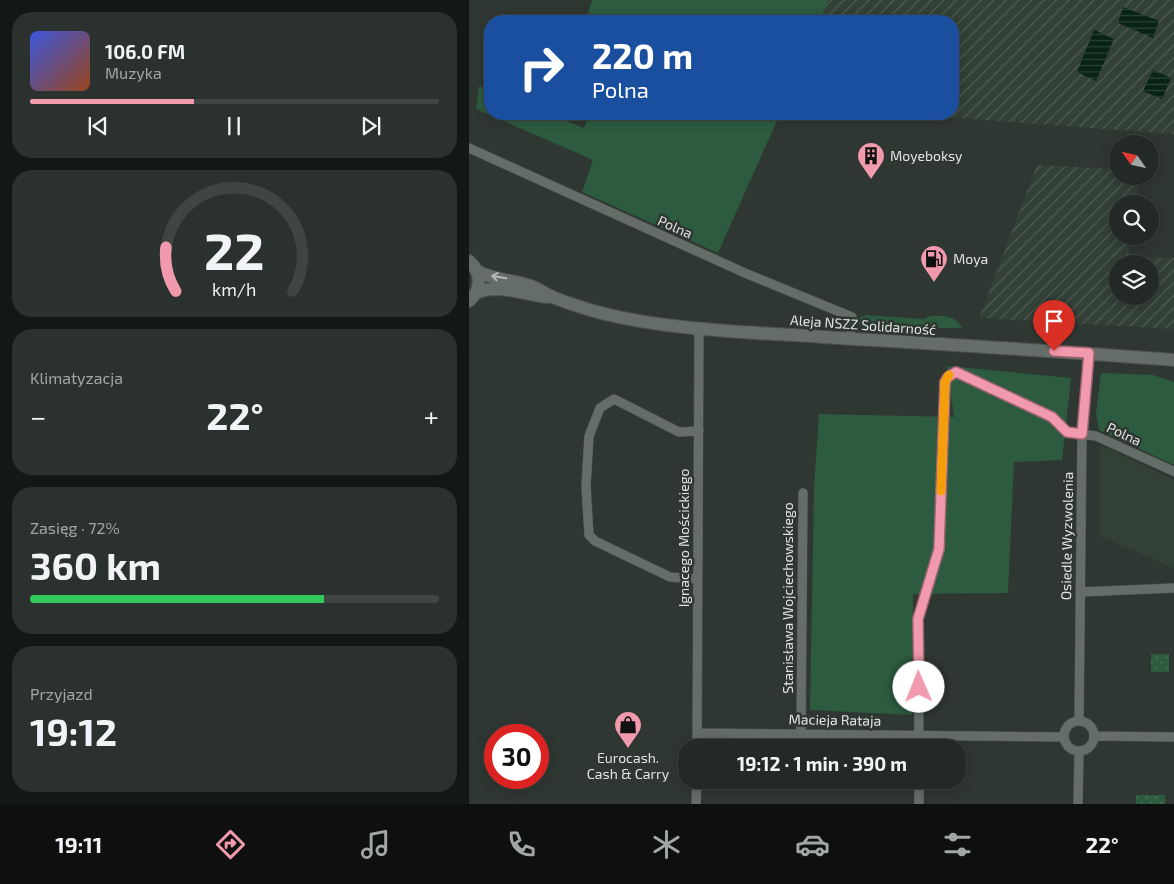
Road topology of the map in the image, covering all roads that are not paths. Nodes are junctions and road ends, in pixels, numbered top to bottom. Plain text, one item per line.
1 (469, 148) edge
2 (473, 266) edge
3 (473, 297) edge
4 (553, 298) junction
5 (699, 328) junction
6 (850, 339) junction
7 (1089, 353) junction
8 (1174, 360) edge
9 (699, 431) junction
10 (1082, 434) junction
11 (1174, 472) edge
12 (803, 493) dead end
13 (697, 579) junction
14 (1174, 588) edge
15 (1080, 592) junction
16 (1079, 720) junction
17 (697, 733) junction
18 (801, 734) junction
19 (920, 735) junction
20 (1063, 736) junction
21 (1095, 736) junction
22 (1174, 737) edge
23 (697, 739) edge
24 (920, 739) edge
25 (1079, 752) junction
26 (697, 789) edge
27 (919, 789) edge
28 (696, 804) edge
29 (919, 804) edge
30 (1078, 804) edge

1 - 6 street, Polna
2 - 3 street
4 -> 2 street, Aleja NSZZ Solidarność
3 - 4 street, Aleja NSZZ Solidarność
4 - 5 street, Aleja NSZZ Solidarność
5 - 6 street, Aleja NSZZ Solidarność
5 - 9 street, Ignacego Mościckiego
6 - 7 street, Aleja NSZZ Solidarność
7 - 8 street, Aleja NSZZ Solidarność
7 - 10 street, Osiedle Wyzwolenia
9 - 13 street, Ignacego Mościckiego
9 - 13 street
10 - 11 street, Polna
10 - 15 street, Osiedle Wyzwolenia
10 - 19 street, Polna
12 - 18 street, Stanisława Wojciechowskiego
13 - 17 street, Ignacego Mościckiego
14 - 15 street
15 - 16 street, Osiedle Wyzwolenia
16 - 20 street
16 - 21 street
17 - 18 street, Macieja Rataja
17 - 23 street, Ignacego Mościckiego
18 - 19 street, Macieja Rataja
19 - 20 street, Macieja Rataja
19 - 24 street
20 - 25 street
21 - 22 street
21 - 25 street
25 - 30 street
26 - 28 street
27 - 29 street

